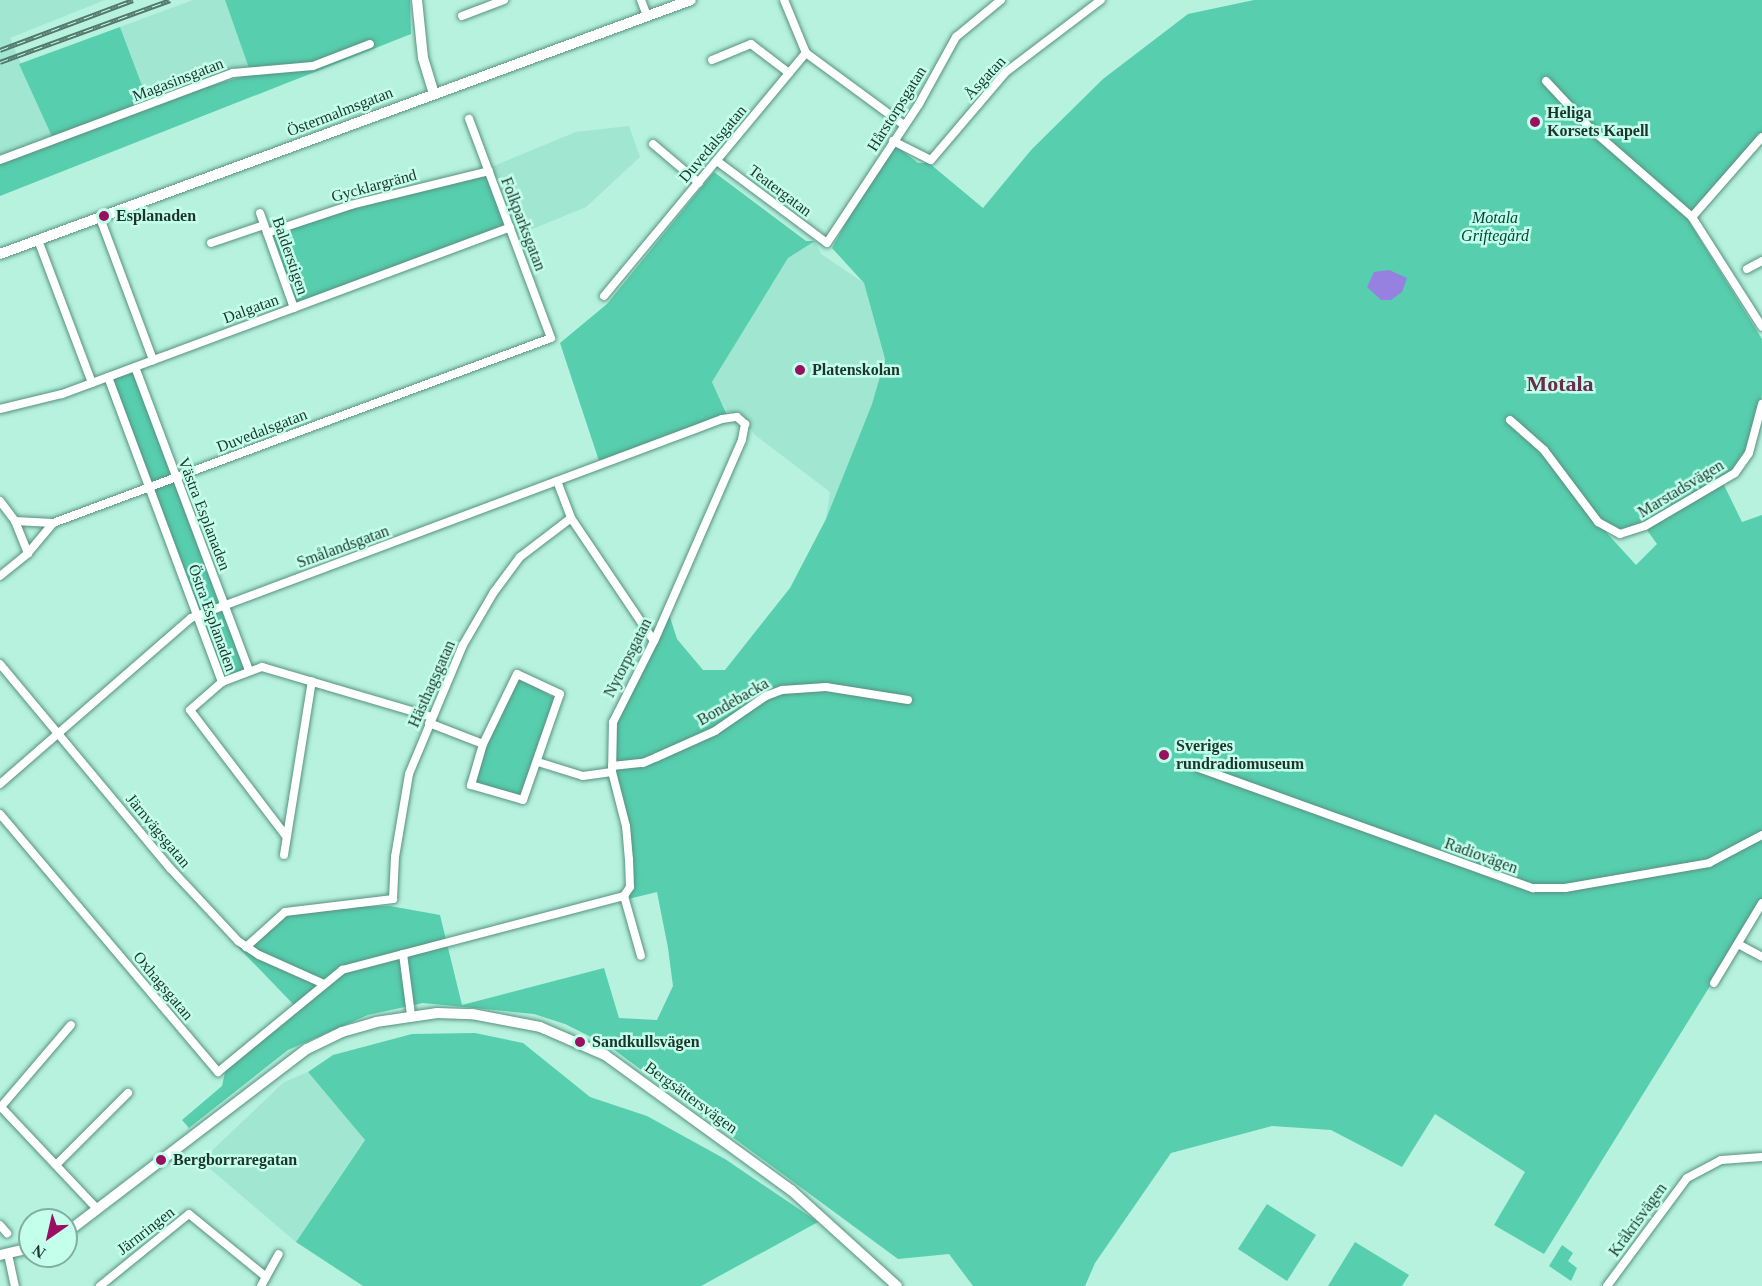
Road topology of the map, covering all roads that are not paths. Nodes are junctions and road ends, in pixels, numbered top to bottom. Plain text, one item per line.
1 (417, 0) edge
2 (504, 0) edge
3 (641, 0) edge
4 (691, 0) edge
5 (784, 0) edge
6 (1001, 0) edge
7 (1101, 0) edge
8 (462, 16) dead end
9 (647, 16) junction
10 (370, 44) dead end
11 (806, 53) junction
12 (712, 60) dead end
13 (789, 73) junction
14 (1546, 81) dead end
15 (434, 93) junction
16 (469, 119) dead end
17 (904, 125) junction
18 (1762, 137) edge
19 (894, 141) junction
20 (653, 144) dead end
21 (0, 160) edge
22 (717, 161) junction
23 (489, 171) junction
24 (699, 183) junction
25 (260, 213) dead end
26 (1692, 217) junction
27 (100, 218) junction
28 (510, 227) junction
29 (266, 229) junction
30 (38, 240) junction
31 (211, 243) dead end
32 (827, 243) joint
33 (0, 254) edge
34 (1762, 261) edge
35 (1747, 269) dead end
36 (604, 296) dead end
37 (294, 308) junction
38 (1762, 327) edge
39 (551, 338) joint
40 (153, 360) junction
41 (135, 367) junction
42 (108, 377) junction
43 (92, 383) junction
44 (1762, 404) edge
45 (0, 409) edge
46 (741, 419) joint
47 (1510, 420) dead end
48 (176, 478) junction
49 (558, 482) junction
50 (150, 488) junction
51 (0, 501) edge
52 (571, 518) junction
53 (15, 521) junction
54 (53, 523) junction
55 (28, 553) junction
56 (0, 576) edge
57 (225, 605) junction
58 (197, 615) junction
59 (654, 641) junction
60 (0, 664) edge
61 (249, 670) junction
62 (312, 681) junction
63 (222, 682) junction
64 (908, 700) dead end
65 (430, 720) junction
66 (59, 734) junction
67 (483, 744) junction
68 (538, 762) junction
69 (1196, 767) dead end
70 (612, 769) junction
71 (0, 784) edge
72 (0, 814) edge
73 (1762, 835) edge
74 (286, 836) junction
75 (284, 855) dead end
76 (624, 896) junction
77 (1762, 903) edge
78 (1738, 944) junction
79 (246, 947) junction
80 (403, 954) junction
81 (641, 956) dead end
82 (1762, 957) edge
83 (322, 983) junction
84 (1714, 983) dead end
85 (411, 1015) junction
86 (71, 1025) dead end
87 (128, 1093) dead end
88 (1, 1108) edge
89 (1762, 1157) edge
90 (56, 1165) junction
91 (98, 1209) junction
92 (78, 1224) edge
93 (0, 1225) edge
94 (7, 1233) dead end
95 (279, 1254) dead end
96 (4, 1255) edge
97 (266, 1277) junction
98 (15, 1286) edge
99 (100, 1286) edge
100 (261, 1286) edge
101 (897, 1286) edge
102 (1607, 1286) edge

1 - 15 street
2 - 8 street
3 - 9 street
4 - 9 street, Östermalmsgatan
5 - 11 street
6 - 17 street, Hårstorpsgatan
7 - 19 street, Åsgatan
9 - 15 street, Östermalmsgatan
10 - 21 street, Magasinsgatan
11 - 13 street, Duvedalsgatan
11 - 17 street
12 - 13 street
13 - 22 street, Duvedalsgatan
14 - 26 street
15 - 27 street, Östermalmsgatan
16 - 23 street, Folkparksgatan
17 - 19 street, Hårstorpsgatan
18 - 26 street
19 - 32 street, Hårstorpsgatan
20 - 24 street
22 - 24 street, Duvedalsgatan
22 - 32 street, Teatergatan
23 - 28 street, Folkparksgatan
23 - 29 street, Gycklargränd
24 - 36 street, Duvedalsgatan
25 - 29 street, Balderstigen
26 - 38 street
27 - 30 street, Östermalmsgatan
27 - 40 street
28 - 37 street, Dalgatan
28 - 39 street, Folkparksgatan
29 - 31 street, Gycklargränd
29 - 37 street, Balderstigen
30 - 33 street, Östermalmsgatan
30 - 43 street
34 - 35 street
37 - 40 street, Dalgatan
39 - 48 street, Duvedalsgatan
40 - 41 street, Dalgatan
41 - 42 street, Dalgatan
41 - 48 street, Västra Esplanaden
42 - 43 street, Dalgatan
42 - 50 street, Östra Esplanaden
43 - 45 street, Dalgatan
44 - 47 street, Marstadsvägen
46 - 49 street, Smålandsgatan
46 - 59 street, Nytorpsgatan
48 - 50 street, Duvedalsgatan
48 - 57 street, Västra Esplanaden
49 - 52 street
49 - 57 street, Smålandsgatan
50 - 54 street, Duvedalsgatan
50 - 58 street, Östra Esplanaden
51 - 53 street
52 - 59 street
52 - 65 street, Hästhagsgatan
53 - 54 street
53 - 55 street
54 - 55 street
55 - 56 street
57 - 58 street, Smålandsgatan
57 - 61 street, Västra Esplanaden
58 - 63 street, Östra Esplanaden
58 - 66 street, Smålandsgatan
59 - 70 street, Nytorpsgatan
60 - 66 street, Järnvägsgatan
61 - 62 street
61 - 63 street
62 - 65 street
62 - 74 street
63 - 74 street, Östra Esplanaden
64 - 70 street, Bondebacka
65 - 67 street
65 - 79 street, Hästhagsgatan
66 - 71 street, Smålandsgatan
66 - 79 street, Järnvägsgatan
67 - 68 street
67 - 68 street
68 - 70 street, Bondebacka
69 - 73 street, Radiovägen
70 - 76 street, Nytorpsgatan
72 - 83 street, Oxhagsgatan
74 - 75 street
76 - 80 street
76 - 81 street, Nytorpsgatan
77 - 78 street
78 - 82 street
78 - 84 street
79 - 83 street, Järnvägsgatan
80 - 83 street
80 - 85 street
85 - 91 street, Bergsättersvägen
85 - 101 street, Bergsättersvägen
86 - 88 street
87 - 90 street
88 - 90 street
89 - 102 street, Kråkrisvägen
90 - 91 street
91 - 92 street, Bergsättersvägen
93 - 94 street
95 - 97 street
96 - 98 street
97 - 99 street, Järnringen
97 - 100 street

